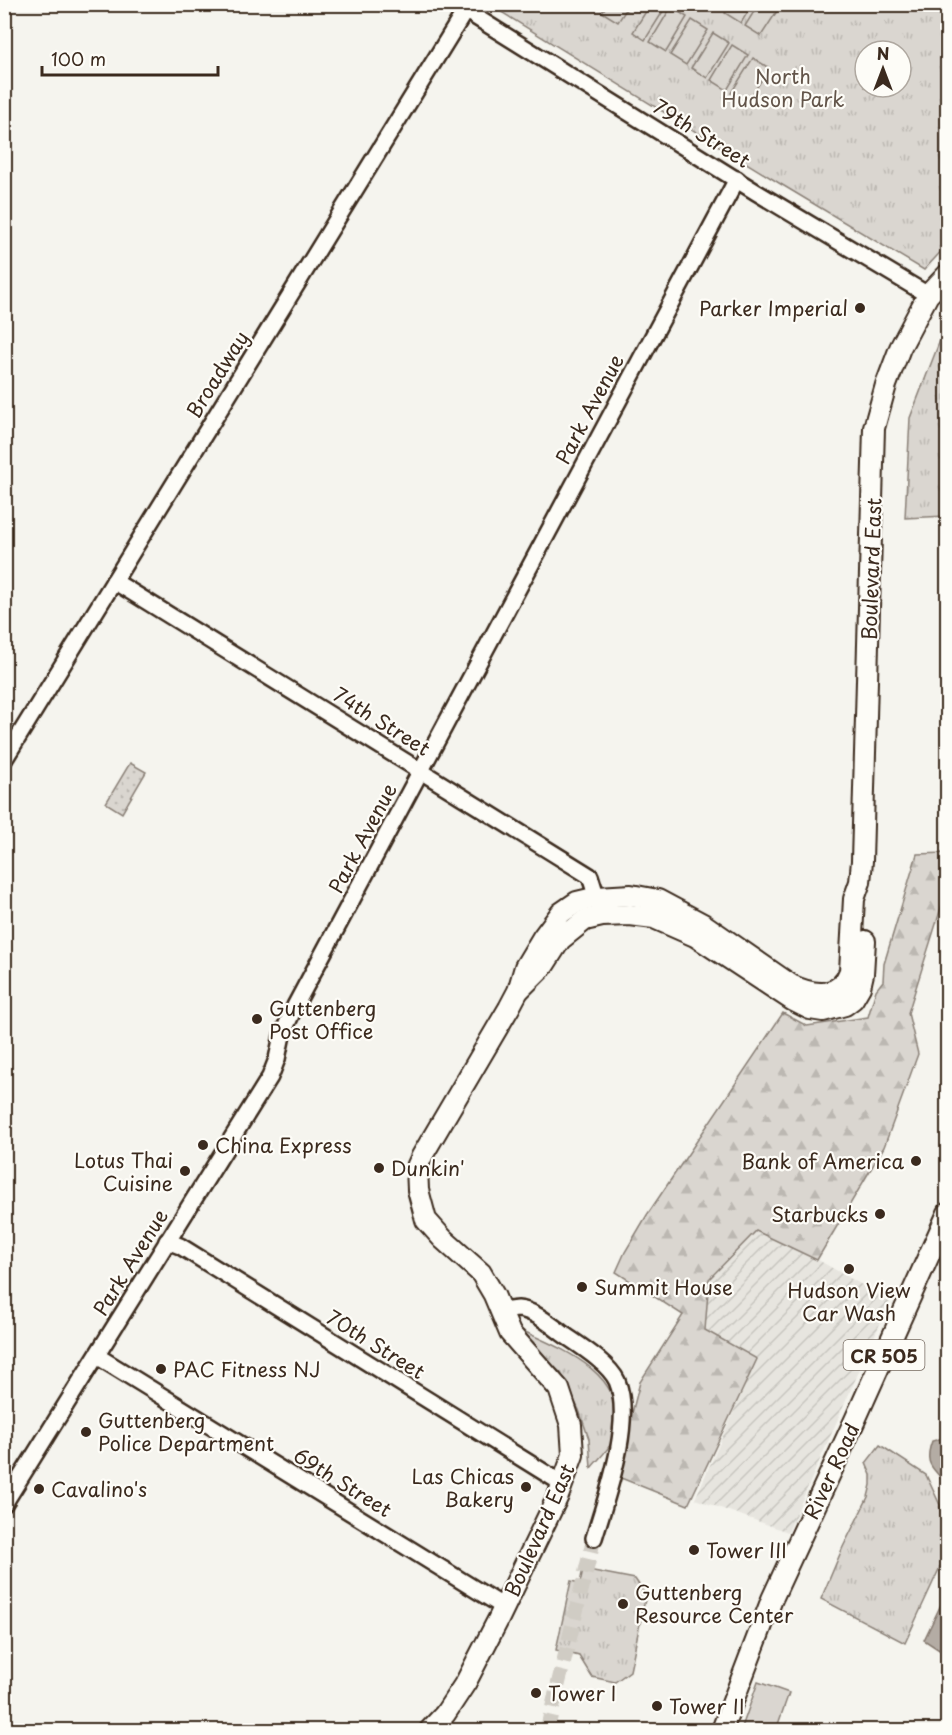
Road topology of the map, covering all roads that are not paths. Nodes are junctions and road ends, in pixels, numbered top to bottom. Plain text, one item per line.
1 (460, 8) edge
2 (737, 179) junction
3 (948, 274) edge
4 (928, 295) junction
5 (114, 581) junction
6 (4, 760) edge
7 (421, 770) junction
8 (860, 882) junction
9 (598, 897) junction
10 (603, 916) junction
11 (518, 991) junction
12 (948, 1213) edge
13 (167, 1241) junction
14 (500, 1312) junction
15 (97, 1356) junction
16 (563, 1484) junction
17 (4, 1504) edge
18 (594, 1538) tunnel mouth
19 (504, 1607) junction
20 (430, 1731) edge
21 (722, 1731) edge

1 - 2 street, 79th Street
1 - 5 street, Broadway
2 - 4 street, 79th Street
2 - 7 street, Park Avenue
3 - 4 main road, Boulevard East
4 - 8 main road, Boulevard East
5 - 6 street, Broadway
5 - 7 street, 74th Street
7 - 9 street, 74th Street
7 - 13 street, Park Avenue
8 - 9 main road, Boulevard East
8 - 10 main road, Boulevard East
9 - 10 street, 74th Street
9 - 11 main road, Boulevard East
10 - 11 main road, Boulevard East
11 - 14 main road, Boulevard East
12 - 21 main road, River Road / CR 505
13 - 15 street, Park Avenue
13 - 16 street, 70th Street
14 - 16 main road, Boulevard East
14 - 18 street
15 - 17 street, Park Avenue
15 - 19 street, 69th Street
16 - 19 main road, Boulevard East
19 - 20 main road, Boulevard East

